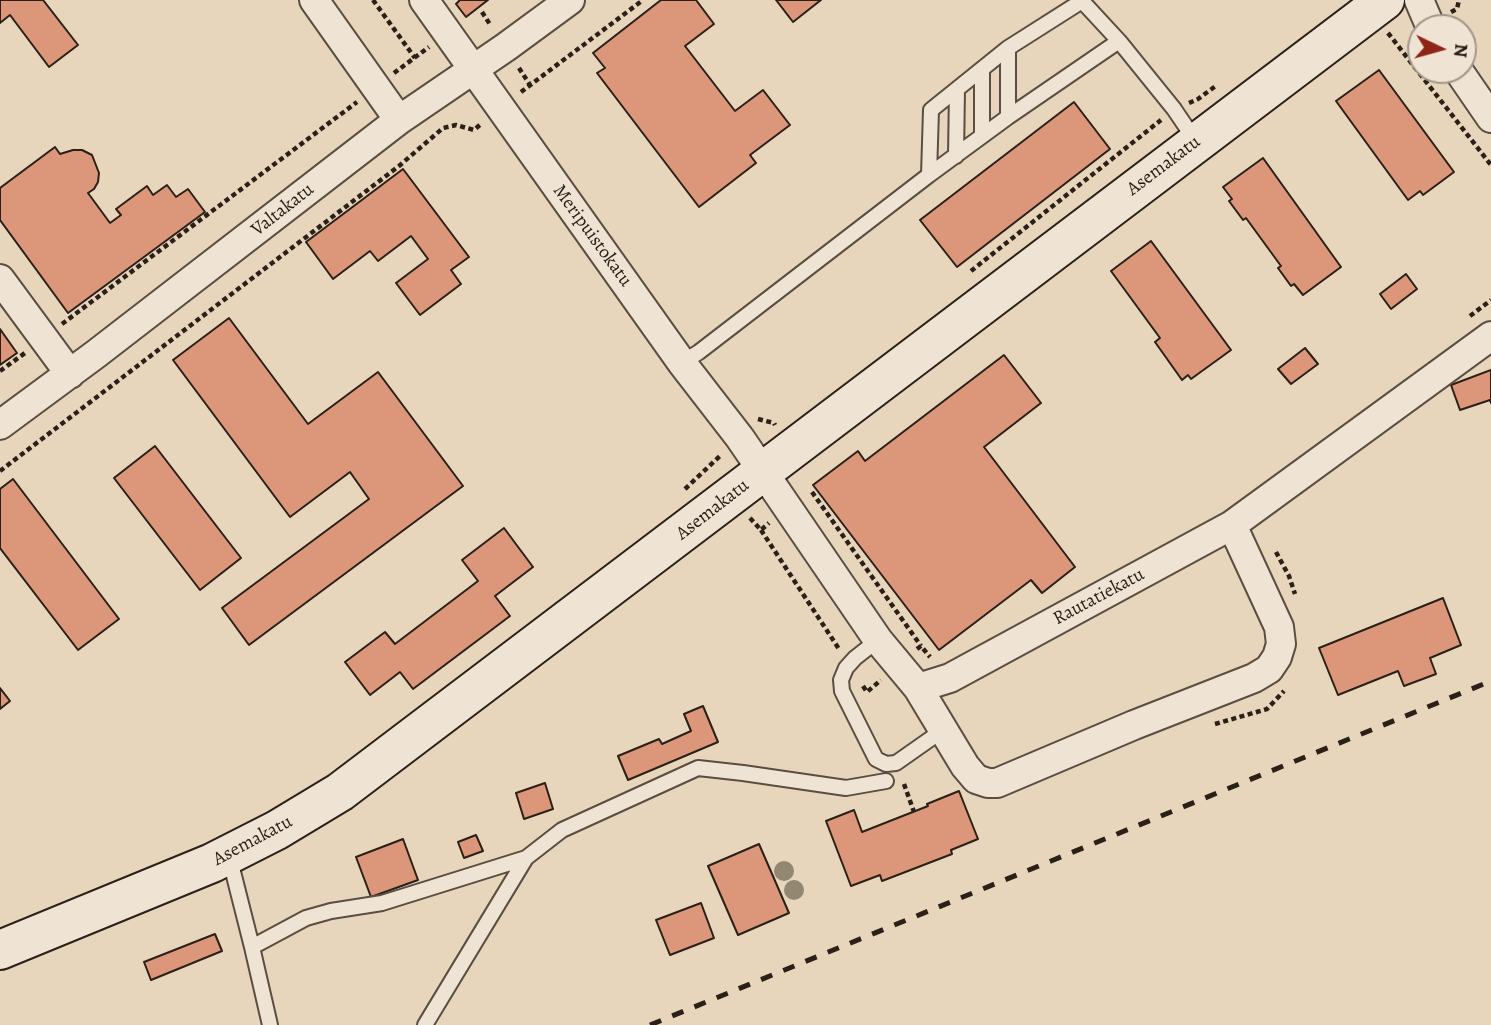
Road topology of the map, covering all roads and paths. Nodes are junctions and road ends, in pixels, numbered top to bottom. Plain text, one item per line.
1 (314, 0) edge
2 (373, 0) edge
3 (424, 0) edge
4 (570, 0) edge
5 (643, 0) edge
6 (1386, 16) edge
7 (447, 33) junction
8 (1119, 41) junction
9 (1008, 48) junction
10 (415, 58) junction
11 (519, 67) dead end
12 (982, 69) junction
13 (473, 70) junction
14 (1220, 82) dead end
15 (1468, 84) edge
16 (530, 85) junction
17 (376, 88) junction
18 (957, 89) junction
19 (501, 109) junction
20 (1174, 110) junction
21 (1008, 117) junction
22 (1491, 118) edge
23 (399, 120) junction
24 (982, 136) junction
25 (1196, 142) junction
26 (956, 156) junction
27 (1491, 165) edge
28 (929, 175) junction
29 (962, 278) dead end
30 (0, 279) edge
31 (1491, 300) edge
32 (1469, 317) dead end
33 (1491, 336) edge
34 (44, 338) junction
35 (682, 362) junction
36 (0, 371) edge
37 (70, 374) junction
38 (113, 376) dead end
39 (117, 381) junction
40 (774, 423) dead end
41 (0, 425) edge
42 (740, 438) junction
43 (763, 470) junction
44 (0, 471) edge
45 (808, 487) dead end
46 (681, 493) dead end
47 (1232, 525) junction
48 (1270, 542) dead end
49 (1297, 600) dead end
50 (878, 640) junction
51 (921, 646) dead end
52 (1289, 682) dead end
53 (918, 688) junction
54 (1208, 726) dead end
55 (943, 730) junction
56 (886, 781) dead end
57 (228, 855) junction
58 (526, 858) junction
59 (253, 947) junction
60 (0, 950) edge
61 (270, 1025) edge
62 (425, 1025) edge

1 - 17 street
2 - 10 path
3 - 7 street, Meripuistokatu
4 - 13 street, Valtakatu
5 - 16 path
6 - 25 main road, Asemakatu
6 - 27 path
7 - 10 path
7 - 13 street, Meripuistokatu
8 - 9 lane
8 - 20 lane
8 - 21 lane
9 - 12 lane
9 - 21 lane
10 - 17 path
11 - 16 path
12 - 18 lane
12 - 24 lane
13 - 19 street, Meripuistokatu
13 - 23 street, Valtakatu
14 - 20 path
15 - 22 street
16 - 19 path
17 - 23 street
17 - 34 path
18 - 26 lane
18 - 28 lane
19 - 35 street, Meripuistokatu
19 - 39 path
20 - 25 lane
20 - 29 path
21 - 24 lane
23 - 37 street, Valtakatu
24 - 26 lane
25 - 43 main road, Asemakatu
26 - 28 lane
28 - 35 lane
30 - 34 street
31 - 32 path
33 - 47 street, Rautatiekatu
34 - 36 path
34 - 37 street
35 - 42 street, Meripuistokatu
37 - 41 street, Valtakatu
38 - 39 path
39 - 44 path
40 - 42 path
42 - 43 street, Meripuistokatu
42 - 46 path
43 - 50 street
43 - 57 main road, Asemakatu
45 - 51 path
47 - 53 street, Rautatiekatu
47 - 55 street
48 - 49 path
50 - 53 street
50 - 55 lane
52 - 54 path
53 - 55 street
56 - 58 lane
57 - 59 lane
57 - 60 main road, Asemakatu
58 - 59 lane
58 - 62 lane
59 - 61 lane

